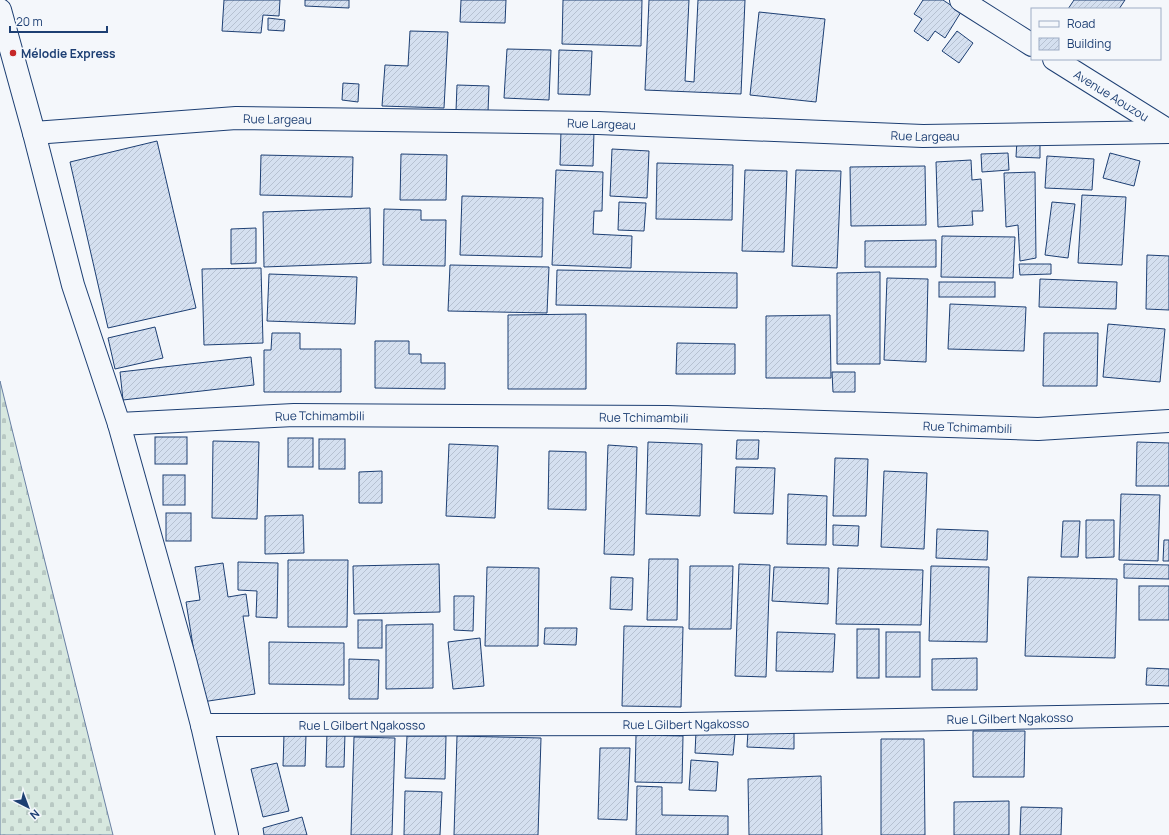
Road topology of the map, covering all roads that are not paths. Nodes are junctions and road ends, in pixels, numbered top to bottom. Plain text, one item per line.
1 (961, 0) edge
2 (0, 10) edge
3 (1031, 44) edge
4 (1056, 60) edge
5 (34, 132) junction
6 (1169, 132) edge
7 (1169, 421) edge
8 (118, 424) junction
9 (1169, 715) edge
10 (202, 725) junction
11 (227, 835) edge

1 - 3 main road
2 - 5 main road
4 - 6 main road, Avenue Aouzou
5 - 6 main road, Rue Largeau
5 - 8 main road
7 - 8 main road, Rue Tchimambili
8 - 10 main road
9 - 10 main road, Rue L Gilbert Ngakosso
10 - 11 main road

